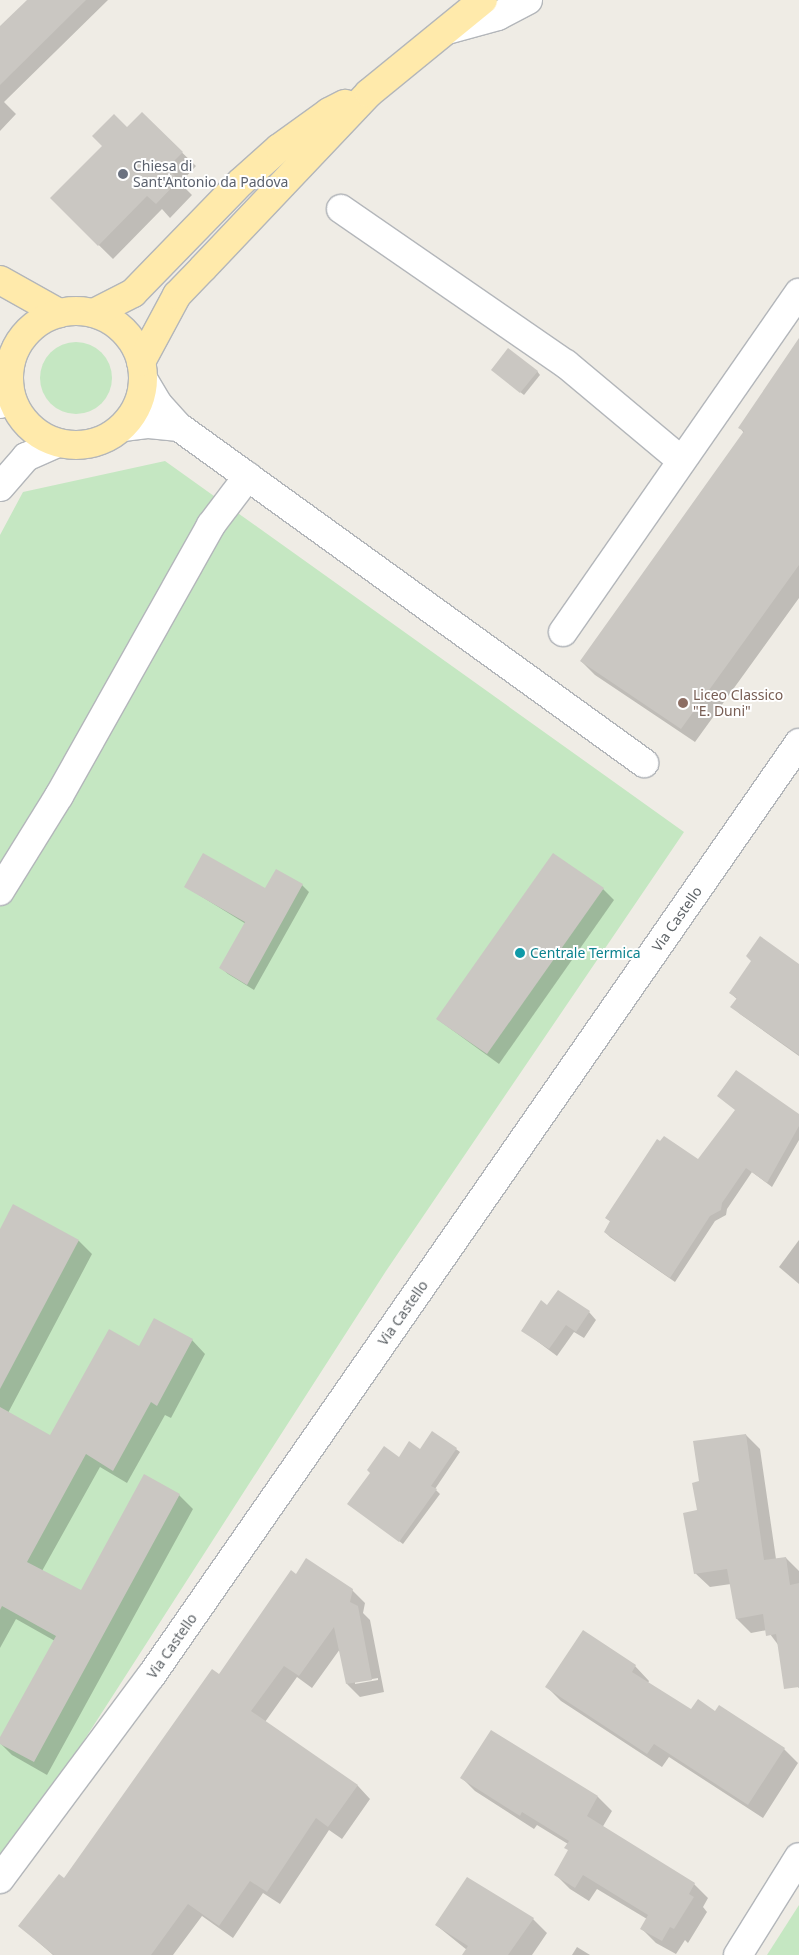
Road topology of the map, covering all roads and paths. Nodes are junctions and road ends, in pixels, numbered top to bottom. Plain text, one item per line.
1 (483, 0) edge
2 (528, 0) edge
3 (447, 30) junction
4 (369, 93) junction
5 (341, 209) dead end
6 (0, 280) edge
7 (799, 292) edge
8 (59, 313) junction
9 (94, 313) junction
10 (142, 370) junction
11 (5, 371) edge
12 (123, 427) junction
13 (180, 427) junction
14 (57, 443) junction
15 (681, 460) junction
16 (248, 476) junction
17 (0, 487) edge
18 (563, 632) dead end
19 (799, 742) edge
20 (644, 762) dead end
21 (0, 892) edge
22 (799, 1857) edge
23 (0, 1879) edge
24 (738, 1955) edge

1 - 3 main road
2 - 3 street
3 - 4 main road
4 - 9 main road
4 - 10 main road
5 - 15 street
6 - 8 main road
7 - 15 street
8 - 9 main road
8 - 11 main road
9 - 10 main road
10 - 12 main road
10 - 13 street
11 - 14 main road
12 - 13 street
12 - 14 main road
13 - 16 street
14 - 17 street
15 - 18 street
16 - 20 street
16 - 21 street
19 - 23 street, Via Castello
22 - 24 street

